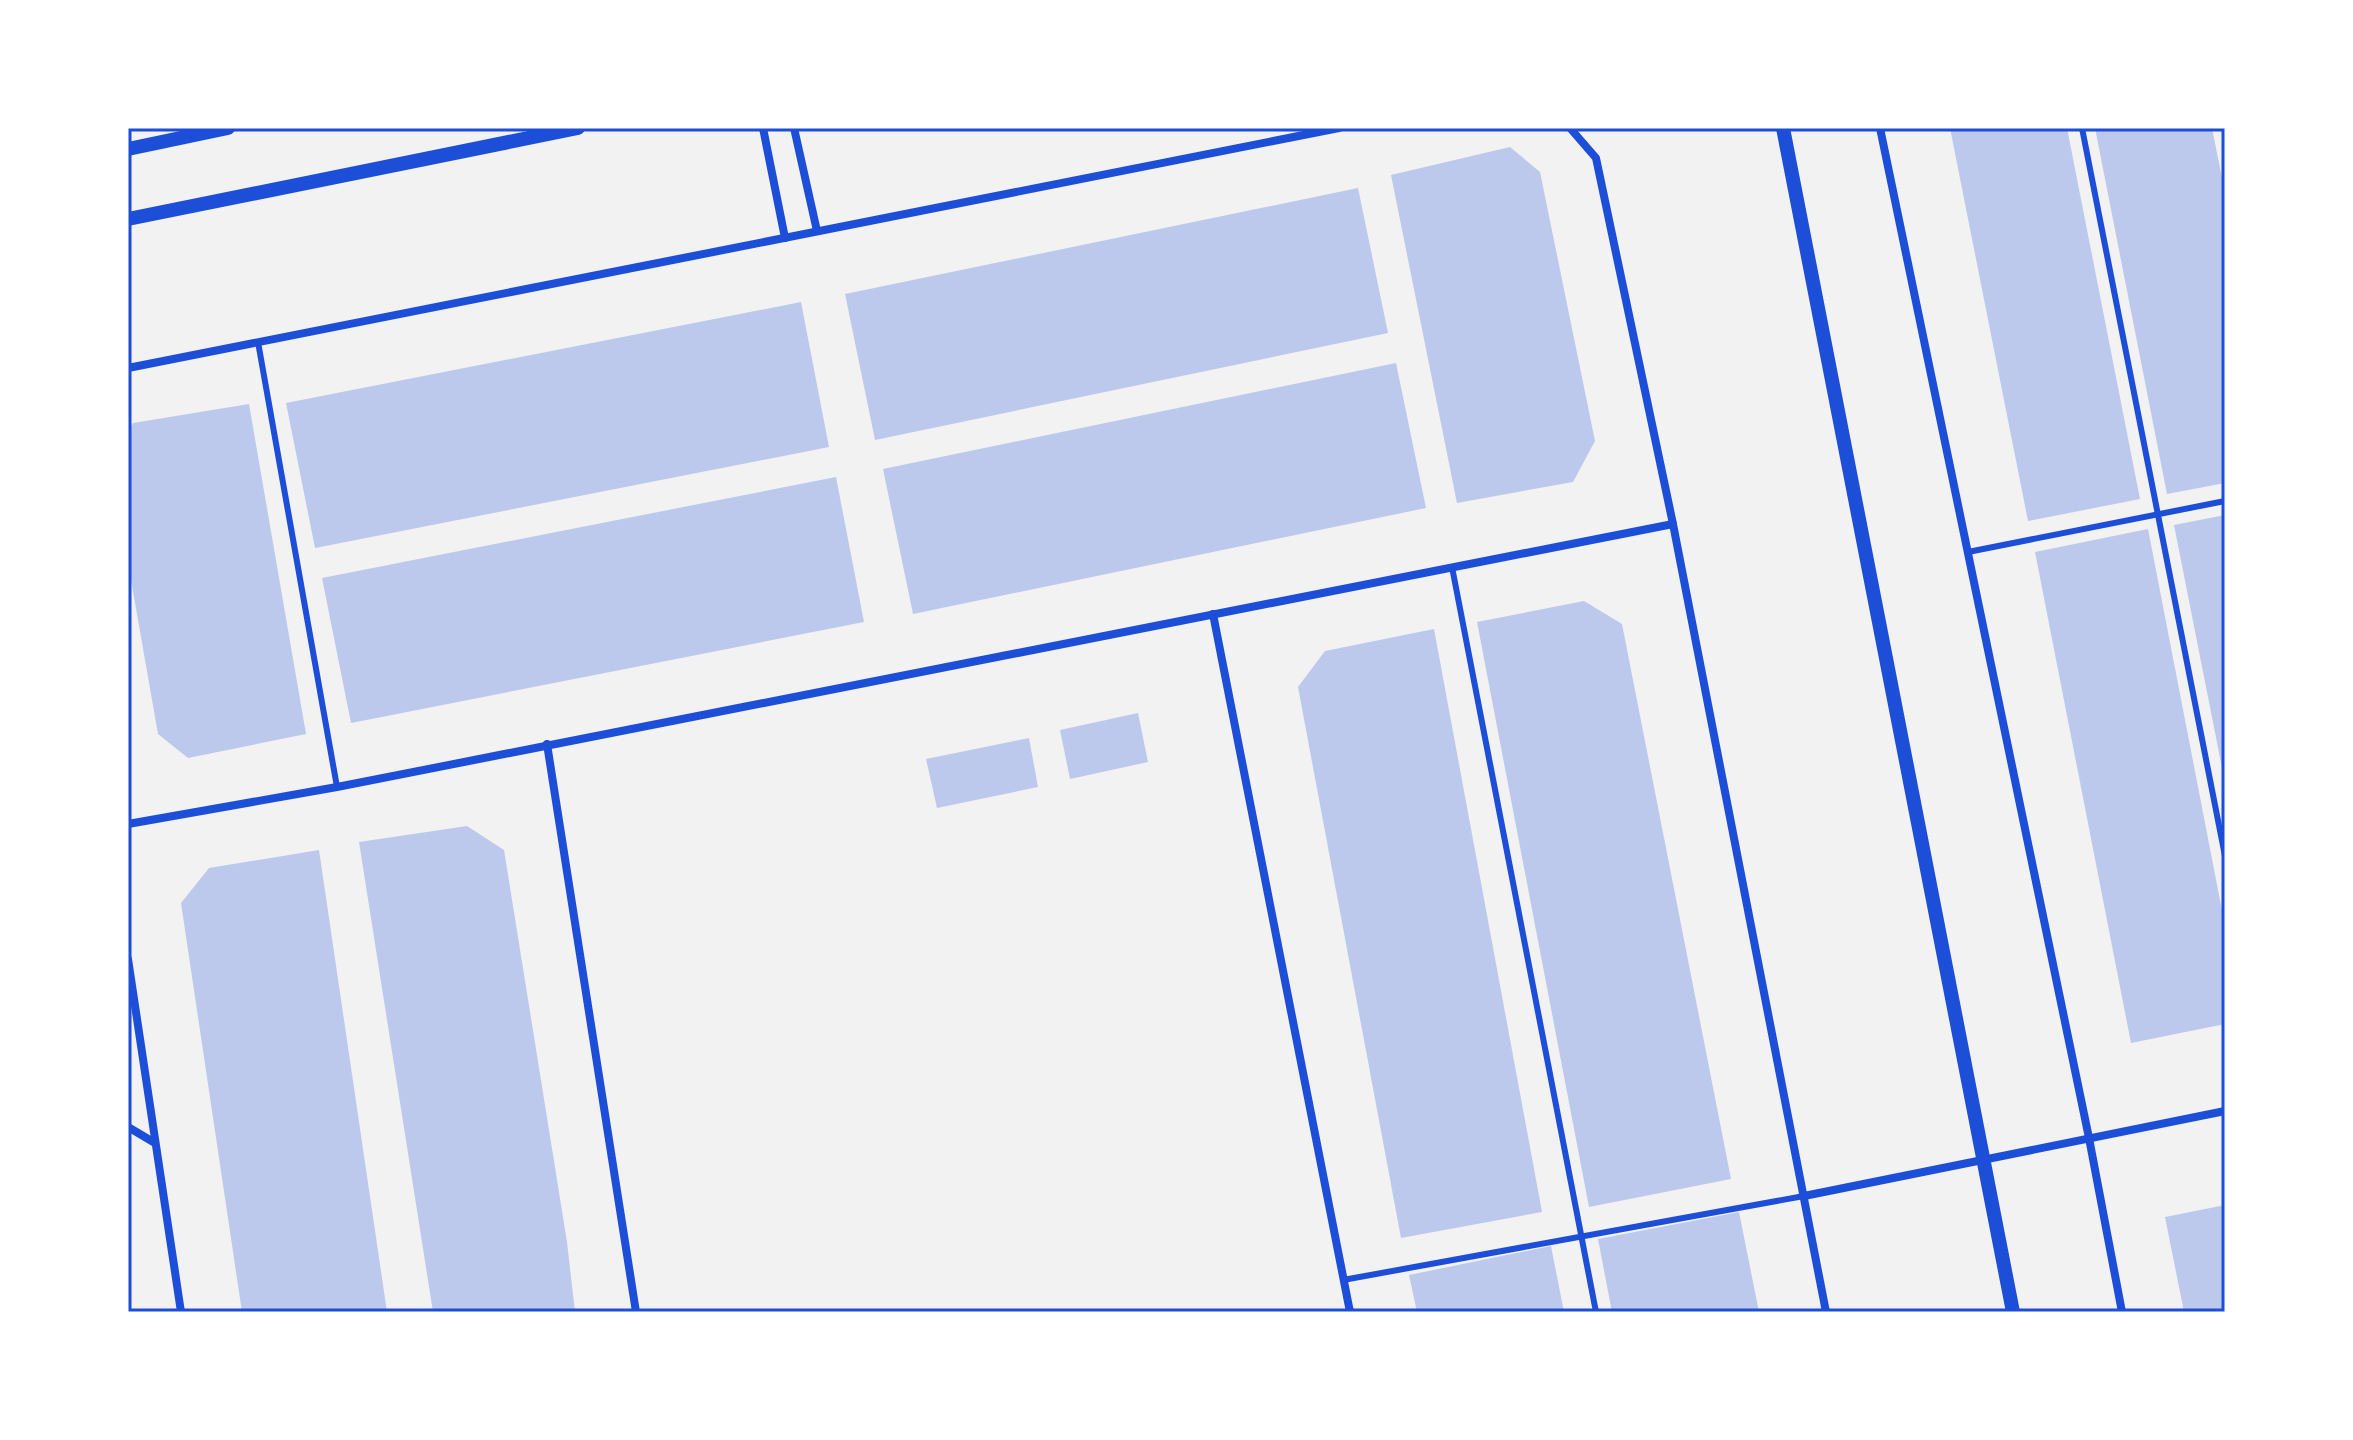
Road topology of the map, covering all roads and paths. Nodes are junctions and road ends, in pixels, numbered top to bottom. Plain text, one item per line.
1 (228, 128) edge
2 (578, 128) edge
3 (763, 128) edge
4 (794, 128) edge
5 (1339, 128) edge
6 (1570, 128) edge
7 (1783, 128) edge
8 (1880, 128) edge
9 (2082, 128) edge
10 (128, 149) edge
11 (128, 219) edge
12 (817, 231) junction
13 (785, 238) junction
14 (258, 342) junction
15 (128, 368) edge
16 (2225, 501) edge
17 (2158, 514) junction
18 (1673, 524) junction
19 (1968, 552) junction
20 (1452, 567) junction
21 (1213, 614) junction
22 (547, 744) junction
23 (337, 787) junction
24 (128, 824) edge
25 (2225, 856) edge
26 (128, 959) edge
27 (2225, 1111) edge
28 (128, 1127) edge
29 (2089, 1138) junction
30 (155, 1143) junction
31 (1983, 1159) junction
32 (1804, 1196) junction
33 (1582, 1236) junction
34 (1343, 1280) junction
35 (181, 1312) edge
36 (636, 1312) edge
37 (1350, 1312) edge
38 (1596, 1312) edge
39 (1826, 1312) edge
40 (2013, 1312) edge
41 (2122, 1312) edge

1 - 10 street
2 - 11 street
3 - 13 street
4 - 12 street
5 - 12 street
6 - 18 street
7 - 31 street
8 - 19 street
9 - 17 lane
12 - 13 street
13 - 14 street
14 - 15 street
14 - 23 lane
16 - 17 lane
17 - 19 lane
17 - 25 lane
18 - 20 street
18 - 32 street
19 - 29 street
20 - 21 street
20 - 33 lane
21 - 22 street
21 - 34 street
22 - 23 street
22 - 36 street
23 - 24 street
26 - 30 street
27 - 29 street
28 - 30 street
29 - 31 street
29 - 41 street
30 - 35 street
31 - 32 street
31 - 40 street
32 - 33 lane
32 - 39 street
33 - 34 lane
33 - 38 lane
34 - 37 street

